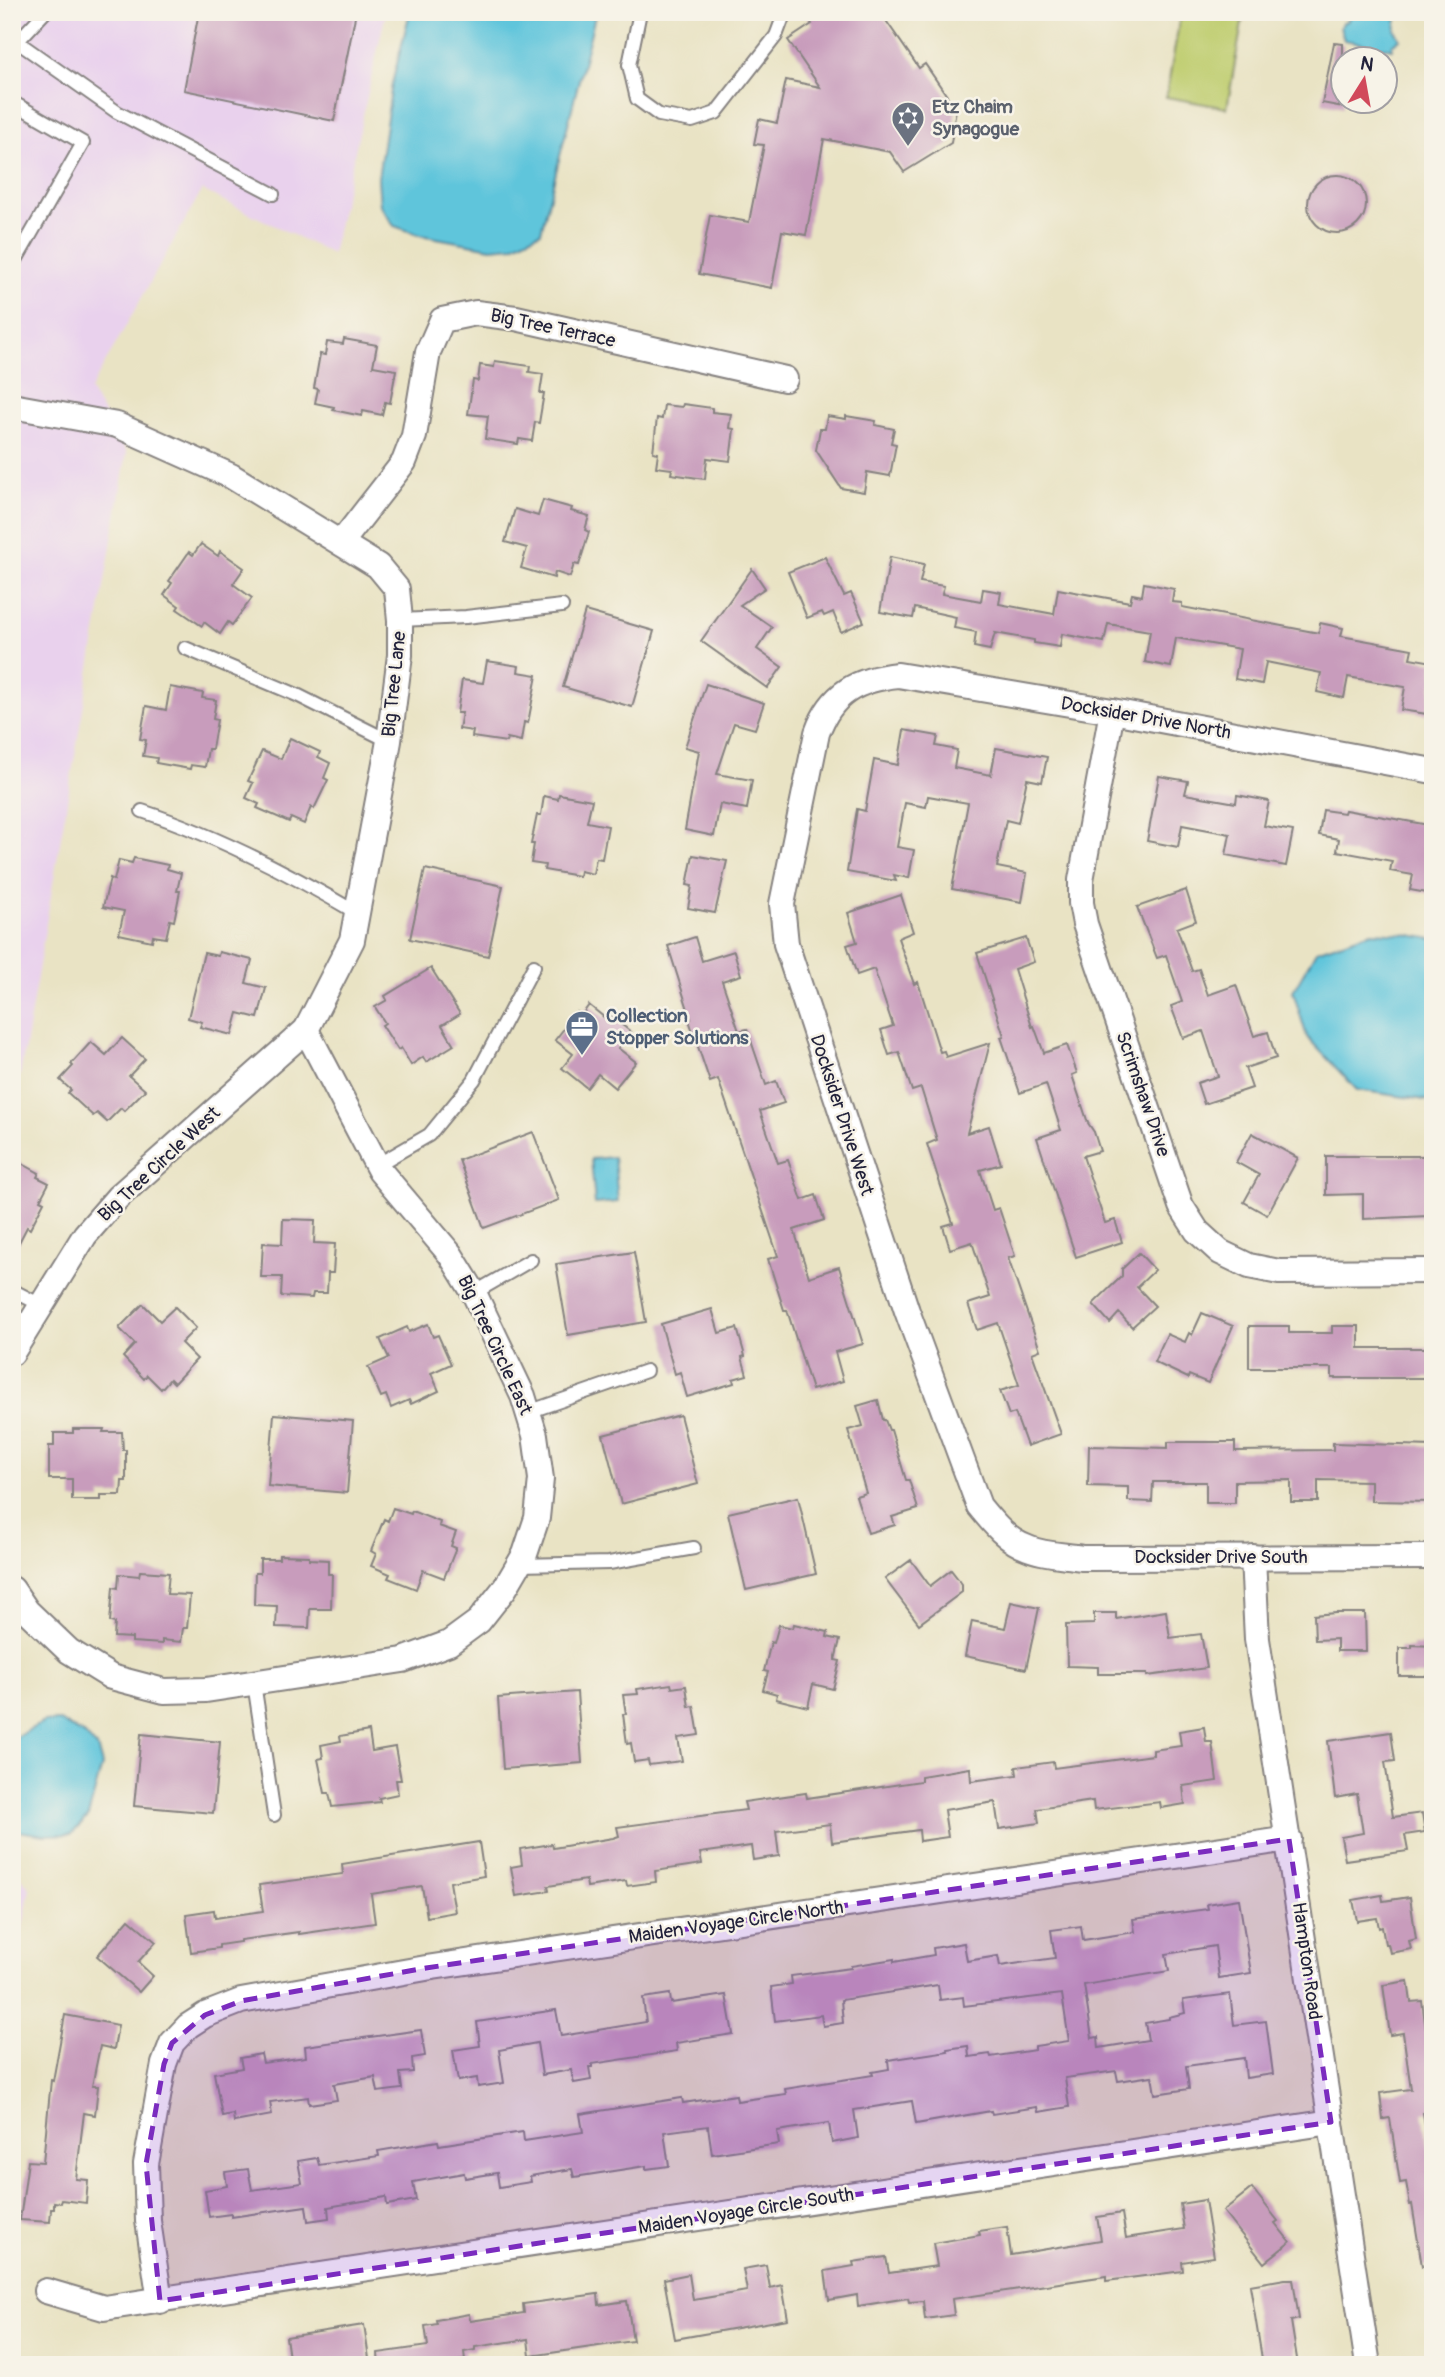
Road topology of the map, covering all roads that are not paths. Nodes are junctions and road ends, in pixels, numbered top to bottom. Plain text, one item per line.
1 (45, 12) edge
2 (640, 12) edge
3 (785, 12) edge
4 (15, 40) edge
5 (12, 102) edge
6 (273, 194) dead end
7 (12, 267) edge
8 (785, 379) dead end
9 (12, 406) edge
10 (341, 543) junction
11 (562, 606) dead end
12 (400, 620) junction
13 (185, 648) dead end
14 (860, 682) joint
15 (1112, 711) junction
16 (389, 741) junction
17 (1433, 771) edge
18 (142, 811) dead end
19 (357, 913) junction
20 (534, 966) dead end
21 (306, 1030) junction
22 (377, 1164) junction
23 (531, 1259) dead end
24 (1433, 1271) edge
25 (12, 1290) edge
26 (474, 1293) junction
27 (41, 1305) junction
28 (12, 1353) edge
29 (646, 1371) dead end
30 (528, 1412) junction
31 (1013, 1540) joint
32 (694, 1548) dead end
33 (1252, 1557) junction
34 (1433, 1557) edge
35 (519, 1565) junction
36 (12, 1589) edge
37 (254, 1683) junction
38 (274, 1815) dead end
39 (1289, 1839) junction
40 (1331, 2122) junction
41 (46, 2291) dead end
42 (160, 2301) junction
43 (1368, 2365) edge

1 - 4 lane
2 - 3 lane
4 - 6 lane
5 - 7 lane
8 - 10 street, Big Tree Terrace
9 - 10 street, Big Tree Lane
10 - 12 street, Big Tree Lane
11 - 12 lane
12 - 16 street, Big Tree Lane
13 - 16 lane
14 - 15 street, Docksider Drive North
14 - 31 street, Docksider Drive West
15 - 17 street, Docksider Drive North
15 - 24 street, Scrimshaw Drive
16 - 19 street, Big Tree Lane
18 - 19 lane
19 - 21 street, Big Tree Lane
20 - 22 lane
21 - 22 street, Big Tree Circle East
21 - 27 street, Big Tree Circle West
22 - 26 street, Big Tree Circle East
23 - 26 lane
25 - 27 lane
26 - 30 street, Big Tree Circle East
27 - 28 street, Big Tree Circle West
29 - 30 lane
30 - 35 street, Big Tree Circle East
31 - 33 street, Docksider Drive South
32 - 35 lane
33 - 34 street, Docksider Drive South
33 - 39 street, Hampton Road
35 - 37 street, Big Tree Circle East
36 - 37 street
37 - 38 lane
39 - 40 street, Hampton Road
39 - 42 street, Maiden Voyage Circle North
40 - 42 street, Maiden Voyage Circle South
40 - 43 street, Hampton Road
41 - 42 street, Maiden Voyage Circle South

